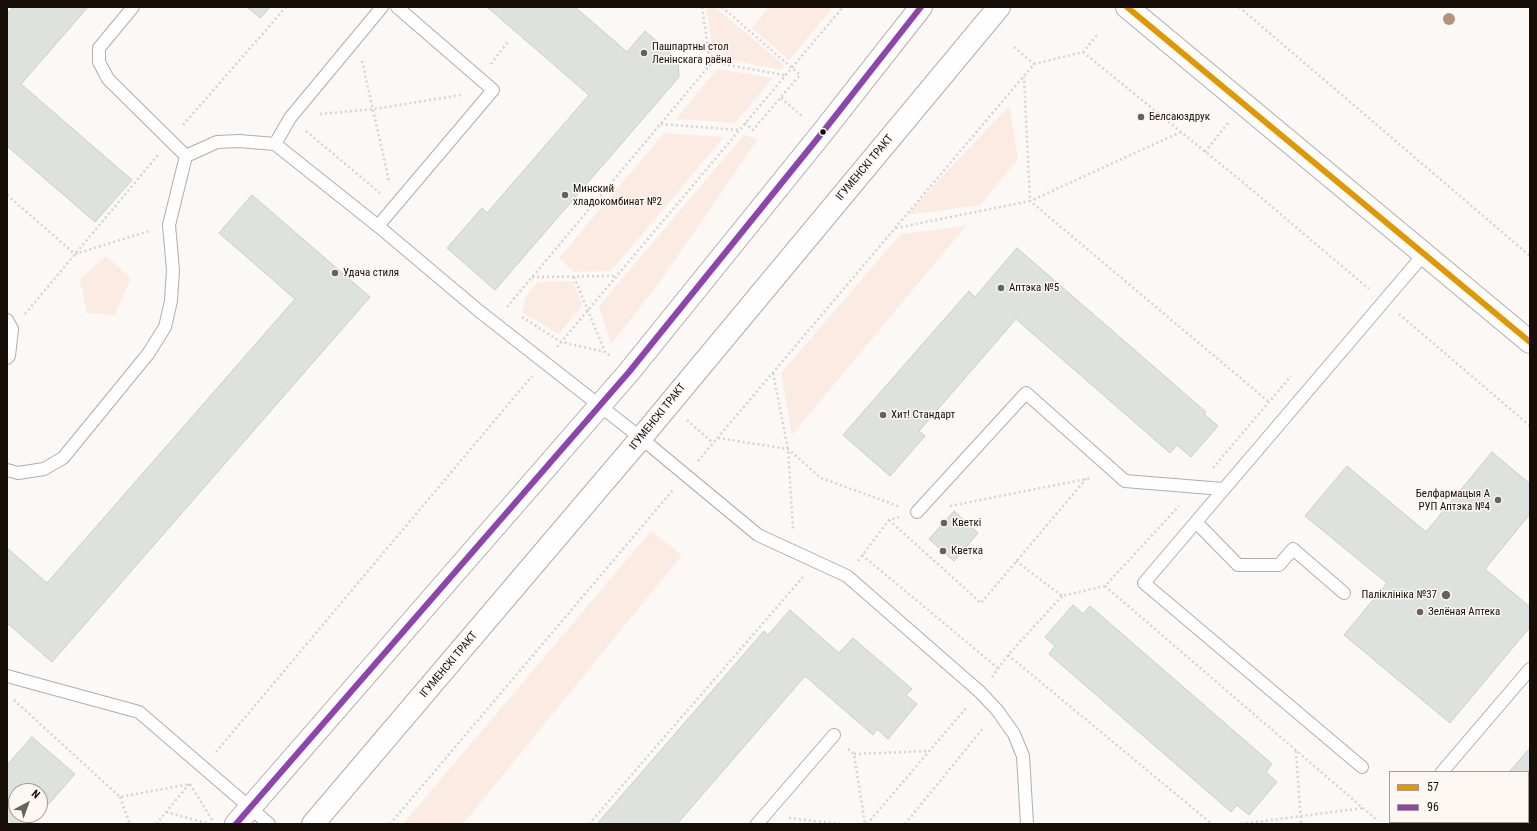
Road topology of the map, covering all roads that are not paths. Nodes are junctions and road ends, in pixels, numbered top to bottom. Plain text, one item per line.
1 (132, 7) edge
2 (382, 7) edge
3 (397, 7) edge
4 (921, 7) edge
5 (999, 7) edge
6 (1127, 7) edge
7 (275, 144) junction
8 (186, 156) junction
9 (378, 226) junction
10 (1424, 253) junction
11 (10, 325) edge
12 (1530, 342) edge
13 (7, 358) edge
14 (600, 405) junction
15 (641, 438) junction
16 (7, 470) edge
17 (1223, 489) junction
18 (917, 512) road end
19 (1196, 522) junction
20 (1344, 593) dead end
21 (1530, 669) edge
22 (7, 676) edge
23 (834, 735) road end
24 (1362, 767) dead end
25 (1443, 771) edge
26 (243, 816) edge
27 (759, 822) edge
28 (269, 824) edge
29 (313, 824) edge
30 (1027, 824) edge

1 - 8 lane
2 - 7 lane
3 - 9 lane
4 - 14 main road
5 - 15 main road, ІГУМЕНСКІ ТРАКТ
6 - 10 main road
7 - 8 lane
7 - 9 lane
8 - 16 lane
9 - 14 lane
10 - 12 main road
10 - 17 lane
11 - 13 lane
14 - 15 lane
14 - 26 main road
15 - 29 main road, ІГУМЕНСКІ ТРАКТ
15 - 30 lane
17 - 18 lane
17 - 19 lane
19 - 20 lane
19 - 24 lane
21 - 25 lane
22 - 26 lane
23 - 27 lane
26 - 28 lane

